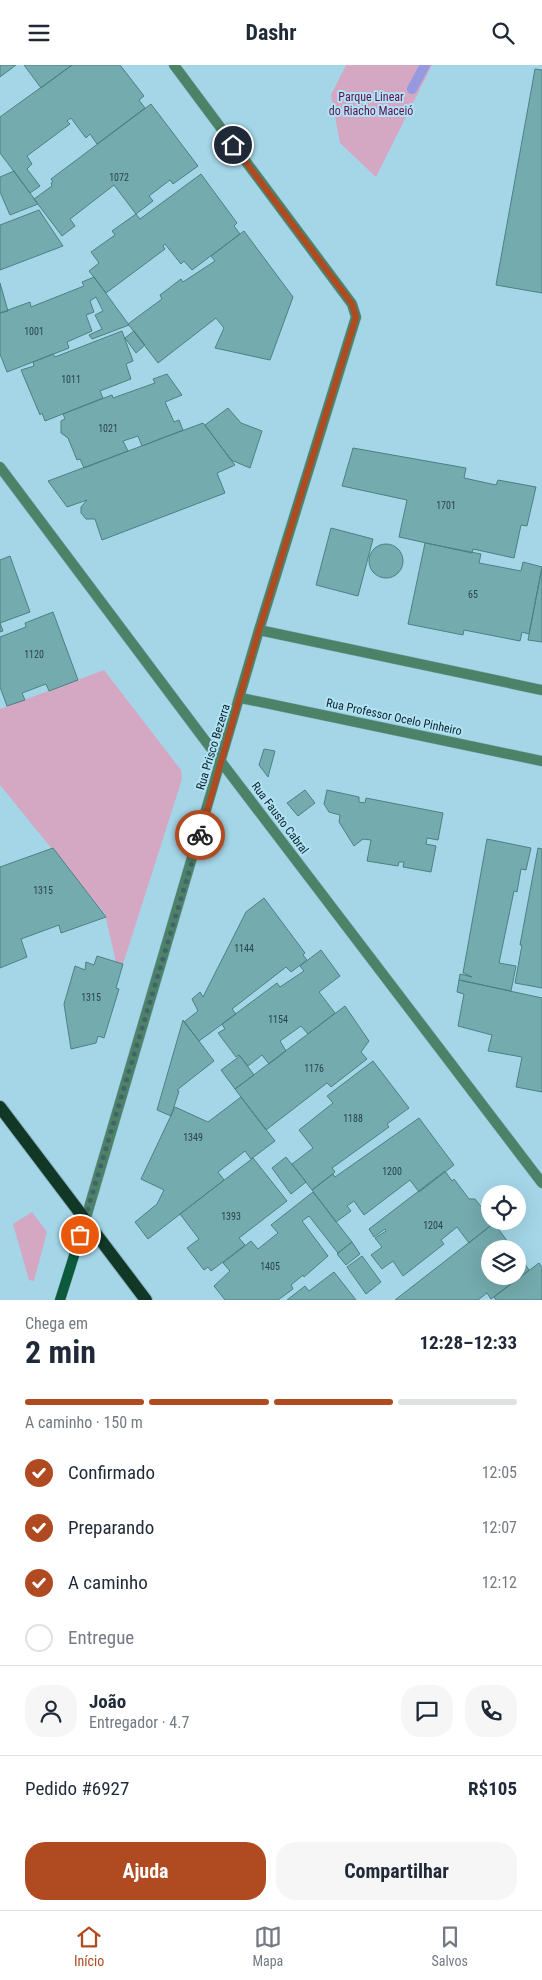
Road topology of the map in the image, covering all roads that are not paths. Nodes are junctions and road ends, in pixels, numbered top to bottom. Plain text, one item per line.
1 (174, 65) edge
2 (0, 467) edge
3 (259, 630) junction
4 (542, 690) edge
5 (241, 698) junction
6 (542, 761) edge
7 (222, 763) junction
8 (0, 1107) edge
9 (542, 1183) edge
10 (84, 1221) junction
11 (60, 1300) edge
12 (146, 1300) edge

1 - 3 street, Rua Prisco Bezerra
2 - 7 street, Rua Fausto Cabral
3 - 4 street
3 - 5 street, Rua Prisco Bezerra
5 - 6 street, Rua Professor Ocelo Pinheiro
5 - 7 street, Rua Prisco Bezerra
7 - 9 street, Rua Fausto Cabral
7 - 10 street, Rua Prisco Bezerra
8 - 10 main road
10 - 11 street, Rua Prisco Bezerra
10 - 12 main road

